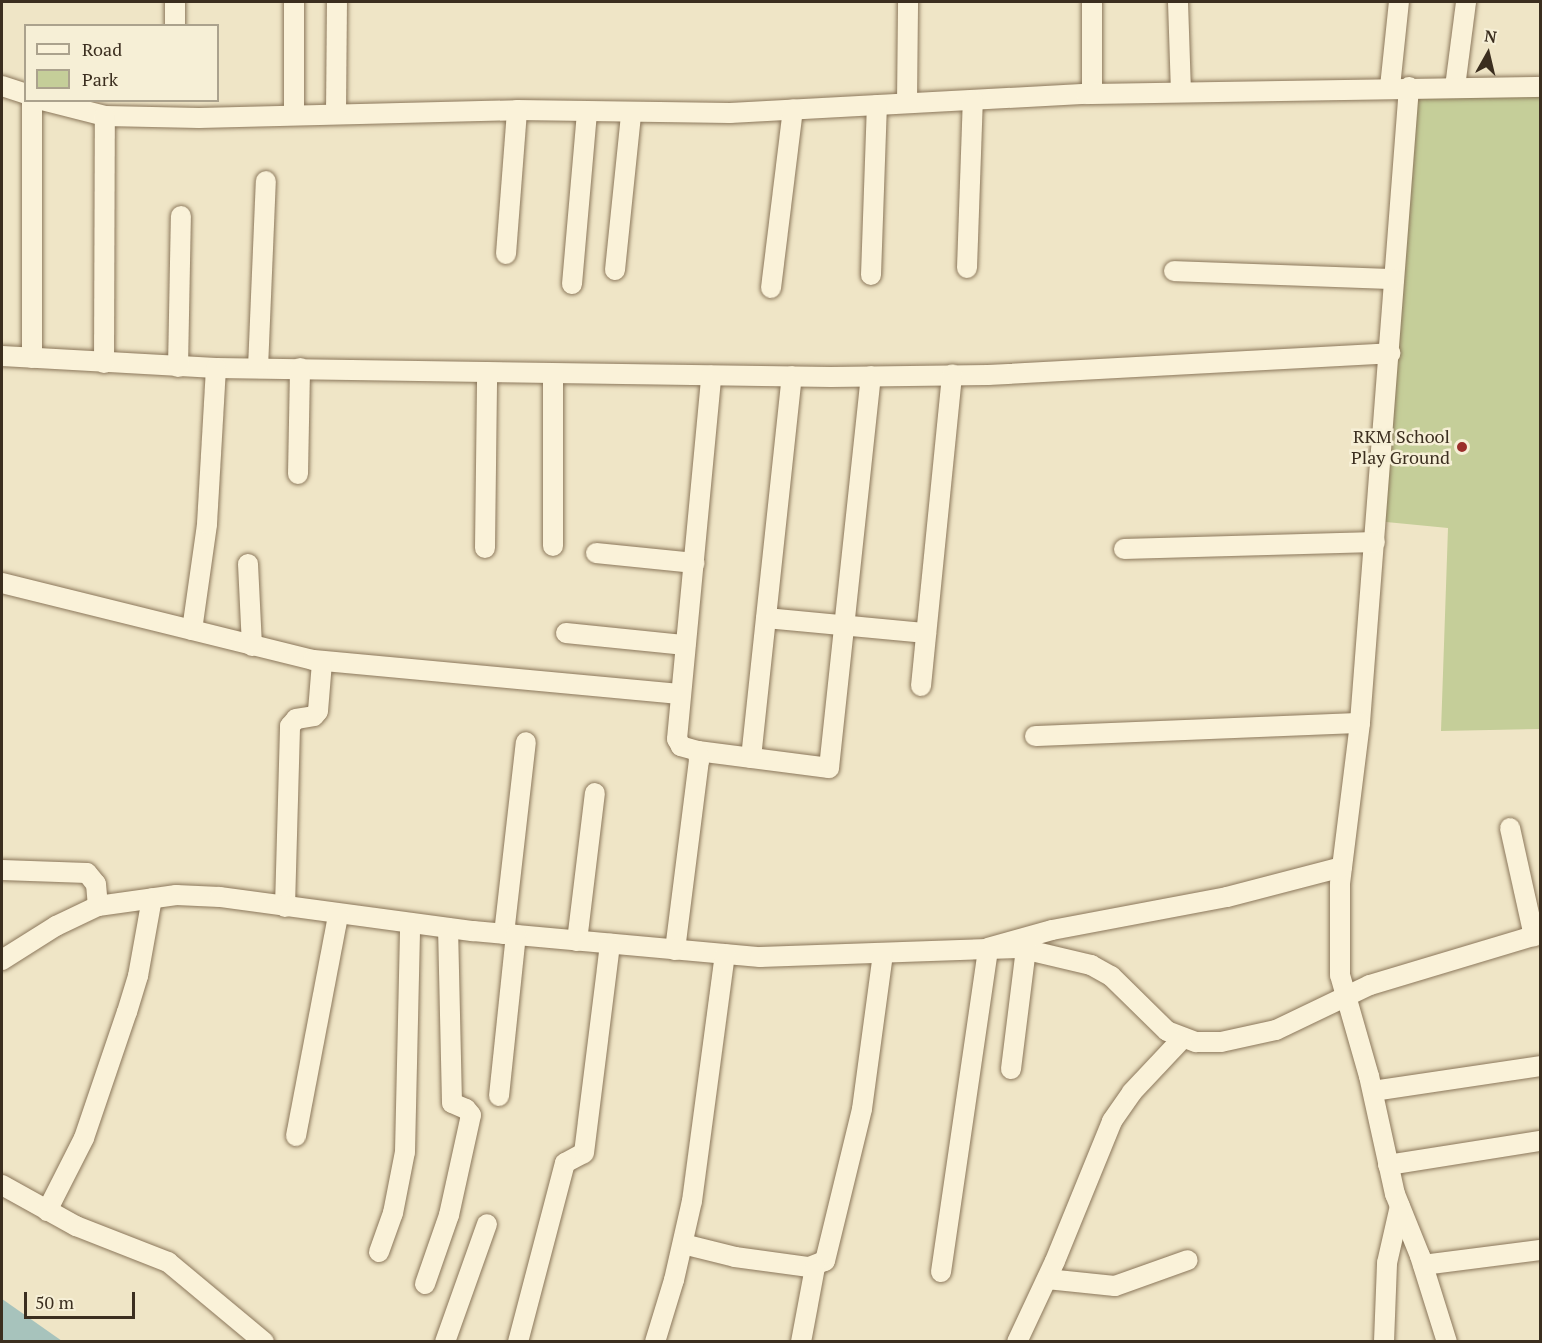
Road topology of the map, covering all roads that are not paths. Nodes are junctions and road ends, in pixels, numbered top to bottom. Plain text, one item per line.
1 (175, 2) edge
2 (294, 2) edge
3 (337, 2) edge
4 (908, 2) edge
5 (1092, 2) edge
6 (1178, 2) edge
7 (1399, 2) edge
8 (1466, 2) edge
9 (175, 24) edge
10 (2, 86) edge
11 (1399, 87) junction
12 (1455, 87) junction
13 (1540, 87) edge
14 (1181, 91) junction
15 (24, 93) edge
16 (1092, 94) junction
17 (973, 100) junction
18 (32, 102) edge
19 (50, 102) edge
20 (907, 103) junction
21 (877, 105) junction
22 (177, 109) edge
23 (517, 110) junction
24 (793, 110) junction
25 (587, 112) junction
26 (336, 114) junction
27 (631, 114) junction
28 (105, 116) junction
29 (294, 116) junction
30 (266, 181) dead end
31 (181, 216) dead end
32 (506, 254) dead end
33 (967, 268) dead end
34 (615, 270) dead end
35 (1174, 271) dead end
36 (871, 275) dead end
37 (1395, 279) junction
38 (572, 284) dead end
39 (771, 288) dead end
40 (1390, 353) junction
41 (2, 356) edge
42 (32, 358) junction
43 (104, 363) junction
44 (178, 367) junction
45 (216, 368) junction
46 (258, 368) junction
47 (300, 368) junction
48 (487, 372) junction
49 (553, 375) junction
50 (952, 375) junction
51 (711, 376) junction
52 (792, 376) junction
53 (871, 376) junction
54 (298, 474) dead end
55 (1375, 543) junction
56 (553, 546) dead end
57 (485, 548) dead end
58 (1124, 549) dead end
59 (596, 553) dead end
60 (694, 563) junction
61 (248, 564) dead end
62 (2, 583) edge
63 (766, 618) junction
64 (846, 625) junction
65 (192, 630) junction
66 (566, 633) dead end
67 (926, 633) junction
68 (686, 645) junction
69 (252, 646) junction
70 (322, 662) junction
71 (921, 686) dead end
72 (680, 694) junction
73 (1360, 723) junction
74 (1035, 736) dead end
75 (526, 742) dead end
76 (698, 751) junction
77 (751, 758) junction
78 (595, 793) dead end
79 (1510, 828) dead end
80 (1342, 867) junction
81 (2, 870) edge
82 (152, 898) junction
83 (98, 906) junction
84 (285, 907) junction
85 (339, 915) junction
86 (410, 924) junction
87 (448, 928) junction
88 (510, 934) junction
89 (1537, 935) edge
90 (578, 941) junction
91 (610, 944) junction
92 (988, 948) junction
93 (675, 950) junction
94 (1026, 950) junction
95 (725, 954) junction
96 (883, 954) junction
97 (2, 960) edge
98 (1344, 995) junction
99 (1182, 1039) junction
100 (1540, 1066) edge
101 (1011, 1069) dead end
102 (1373, 1091) junction
103 (500, 1096) dead end
104 (296, 1136) dead end
105 (1540, 1141) edge
106 (1388, 1165) junction
107 (2, 1185) edge
108 (1400, 1206) junction
109 (46, 1211) junction
110 (487, 1224) dead end
111 (683, 1244) junction
112 (1540, 1250) edge
113 (379, 1252) dead end
114 (1188, 1260) dead end
115 (1423, 1265) junction
116 (815, 1267) junction
117 (941, 1272) dead end
118 (1047, 1279) junction
119 (424, 1284) dead end
120 (264, 1341) edge
121 (446, 1341) edge
122 (518, 1341) edge
123 (655, 1341) edge
124 (801, 1341) edge
125 (1017, 1341) edge
126 (1384, 1341) edge
127 (1447, 1341) edge

1 - 9 street
2 - 29 street
3 - 26 street
4 - 20 street
5 - 16 street
6 - 14 street
7 - 11 street
8 - 12 street
10 - 15 street
11 - 12 street
11 - 14 street
11 - 37 street
12 - 13 street
14 - 16 street
16 - 17 street
17 - 20 street
17 - 33 street
18 - 42 street
19 - 28 street
20 - 21 street
21 - 24 street
21 - 36 street
22 - 28 street
22 - 29 street
23 - 25 street
23 - 26 street
23 - 32 street
24 - 27 street
24 - 39 street
25 - 27 street
25 - 38 street
26 - 29 street
27 - 34 street
28 - 43 street
30 - 46 street
31 - 44 street
35 - 37 street
37 - 40 street
40 - 50 street
40 - 55 street
41 - 42 street
42 - 43 street
43 - 44 street
44 - 45 street
45 - 46 street
45 - 65 street
46 - 47 street
47 - 48 street
47 - 54 street
48 - 49 street
48 - 57 street
49 - 51 street
49 - 56 street
50 - 53 street
50 - 67 street
51 - 52 street
51 - 60 street
52 - 53 street
52 - 63 street
53 - 64 street
55 - 58 street
55 - 73 street
59 - 60 street
60 - 68 street
61 - 69 street
62 - 65 street
63 - 64 street
63 - 77 street
64 - 67 street
64 - 77 street
65 - 69 street
66 - 68 street
67 - 71 street
68 - 72 street
69 - 70 street
70 - 72 street
70 - 84 street
72 - 76 street
73 - 74 street
73 - 80 street
75 - 88 street
76 - 77 street
76 - 93 street
78 - 90 street
79 - 89 street
80 - 92 street
80 - 98 street
81 - 83 street
82 - 83 street
82 - 84 street
82 - 109 street
83 - 97 street
84 - 85 street
85 - 86 street
85 - 104 street
86 - 87 street
86 - 113 street
87 - 88 street
87 - 119 street
88 - 90 street
88 - 103 street
89 - 98 street
90 - 91 street
91 - 93 street
91 - 122 street
92 - 94 street
92 - 96 street
92 - 117 street
93 - 95 street
94 - 99 street
94 - 101 street
95 - 96 street
95 - 111 street
96 - 116 street
98 - 99 street
98 - 102 street
99 - 118 street
100 - 102 street
102 - 106 street
105 - 106 street
106 - 108 street
107 - 109 street
108 - 115 street
108 - 126 street
109 - 120 street
110 - 121 street
111 - 116 street
111 - 123 street
112 - 115 street
114 - 118 street
115 - 127 street
116 - 124 street
118 - 125 street

